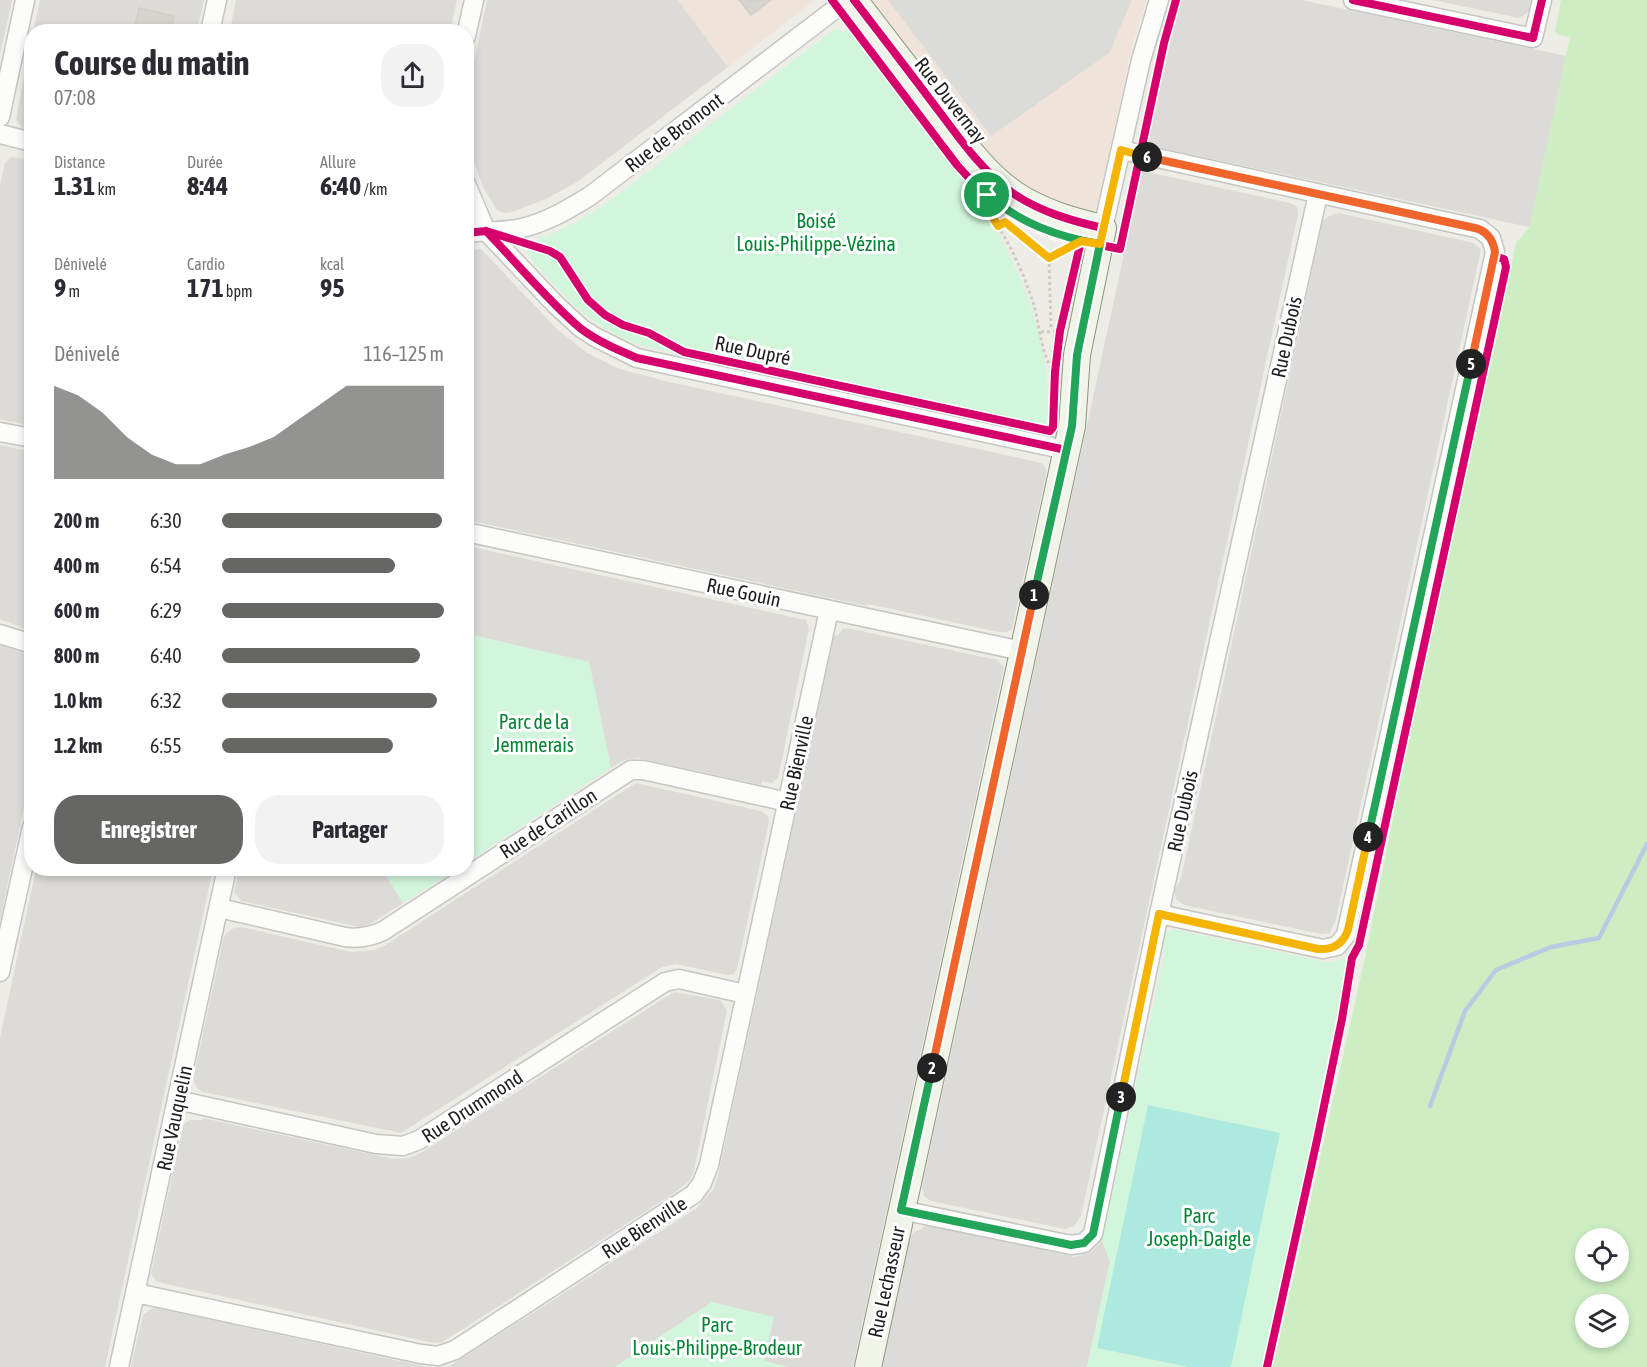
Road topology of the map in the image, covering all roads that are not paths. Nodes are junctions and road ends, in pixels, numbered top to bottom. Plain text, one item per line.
1 (25, 0) edge
2 (217, 0) edge
3 (474, 0) edge
4 (847, 0) edge
5 (854, 0) edge
6 (1160, 0) edge
7 (1353, 0) edge
8 (1542, 0) edge
9 (212, 24) edge
10 (469, 24) edge
11 (0, 117) edge
12 (0, 134) edge
13 (24, 140) edge
14 (1121, 150) junction
15 (1318, 195) junction
16 (474, 203) edge
17 (1103, 228) junction
18 (486, 231) junction
19 (474, 232) edge
20 (0, 432) edge
21 (24, 436) edge
22 (1066, 450) junction
23 (474, 534) edge
24 (829, 610) junction
25 (0, 634) edge
26 (24, 642) edge
27 (1022, 651) junction
28 (788, 802) junction
29 (24, 863) edge
30 (474, 872) edge
31 (225, 876) edge
32 (467, 876) edge
33 (219, 908) junction
34 (1159, 914) junction
35 (0, 972) edge
36 (745, 994) junction
37 (177, 1100) junction
38 (901, 1210) junction
39 (136, 1293) junction
40 (119, 1367) edge
41 (868, 1367) edge

1 - 11 street
2 - 9 street
3 - 10 street
4 - 18 street, Rue de Bromont
5 - 17 street, Rue Duvernay
6 - 14 street, Rue Lechasseur
7 - 8 street
12 - 13 street
14 - 15 street
14 - 17 street, Rue Lechasseur
15 - 34 street, Rue Dubois
15 - 34 street
16 - 18 street
17 - 22 street, Rue Lechasseur
18 - 19 street
18 - 22 street, Rue Dupré
20 - 21 street
22 - 27 street, Rue Lechasseur
23 - 24 street, Rue Gouin
24 - 27 street, Rue Gouin
24 - 28 street, Rue Bienville
25 - 26 street
27 - 38 street, Rue Lechasseur
28 - 30 street, Rue de Carillon
28 - 36 street, Rue Bienville
29 - 35 street
31 - 33 street, Rue Vauquelin
32 - 33 street, Rue de Carillon
33 - 37 street, Rue Vauquelin
34 - 38 street, Rue Dubois
36 - 37 street, Rue Drummond
36 - 39 street, Rue Bienville
37 - 39 street, Rue Vauquelin
38 - 41 street, Rue Lechasseur
39 - 40 street, Rue Vauquelin

